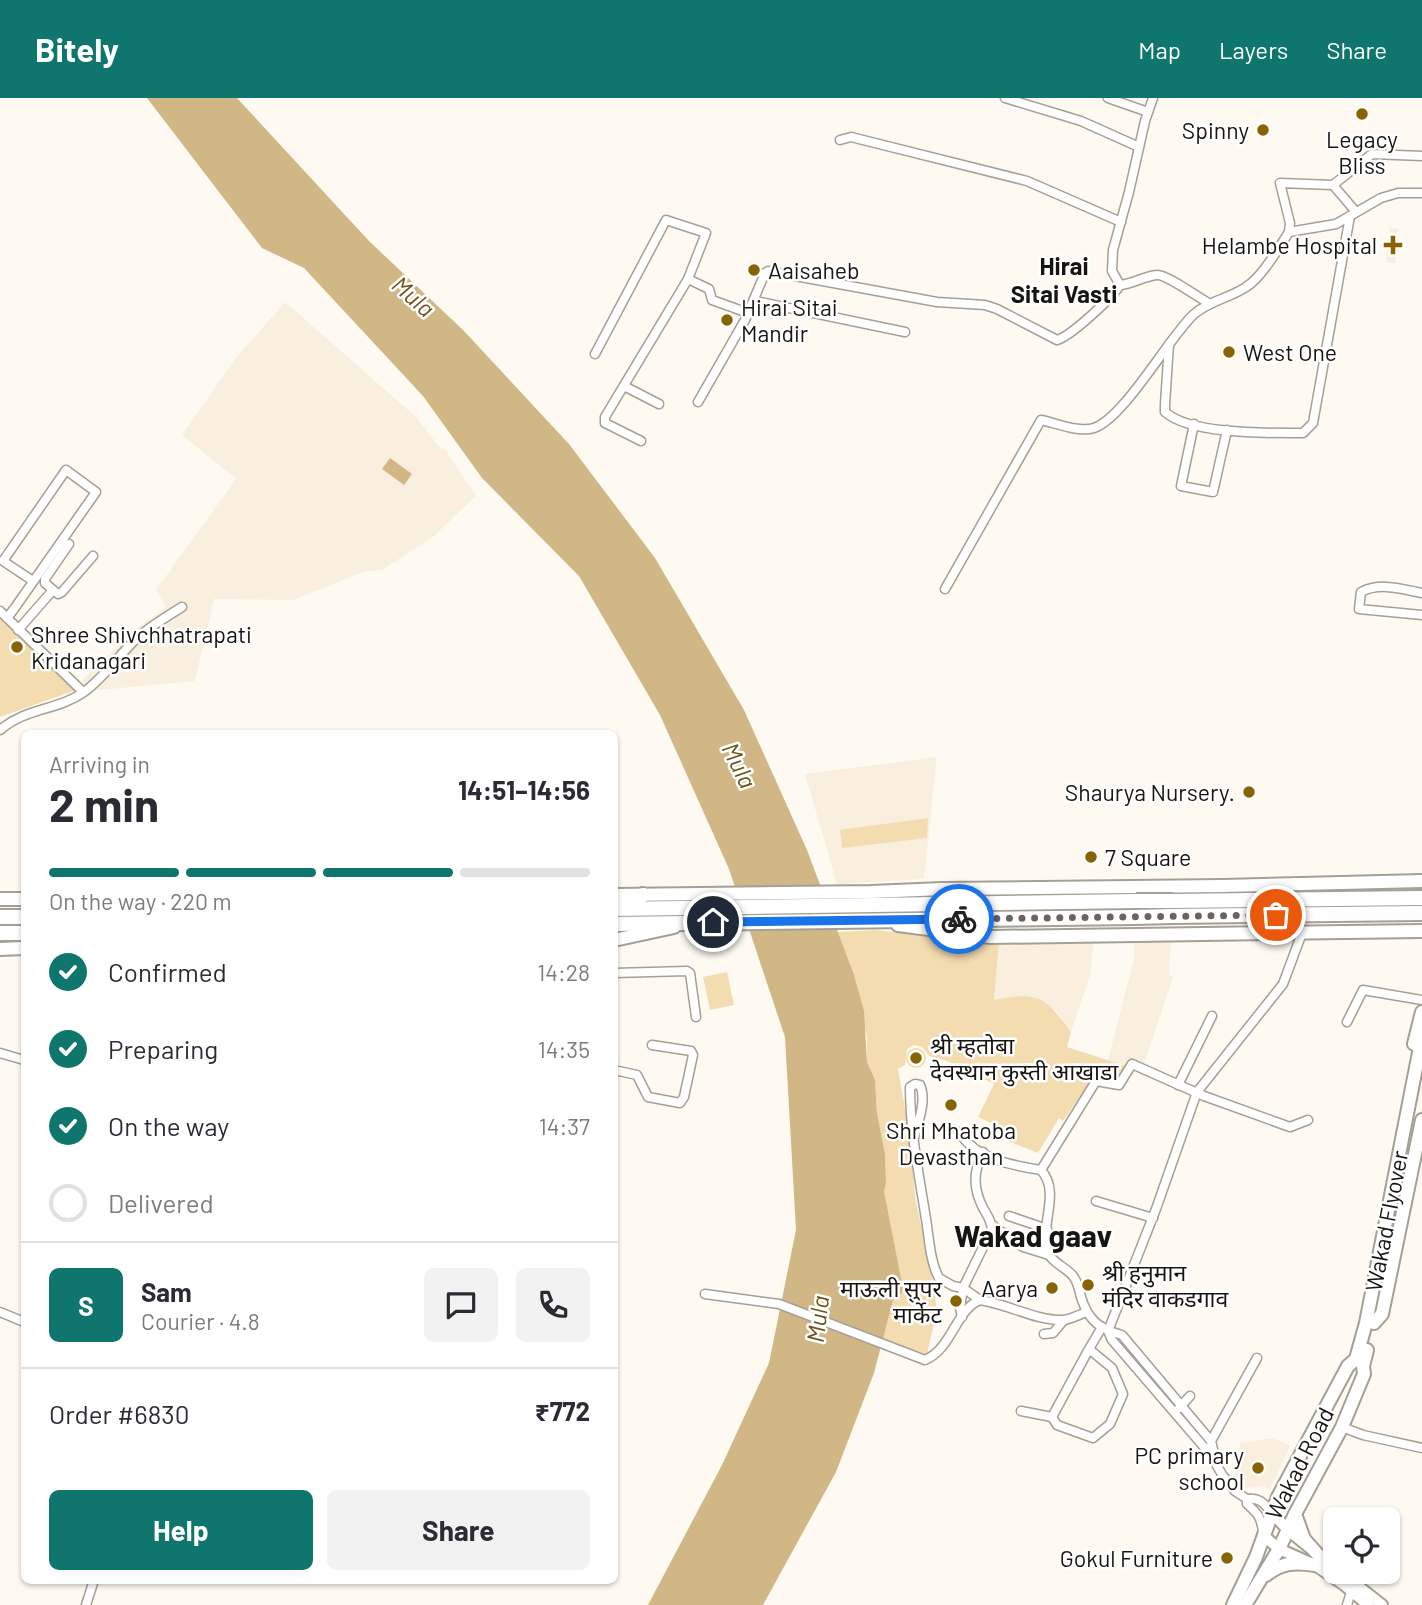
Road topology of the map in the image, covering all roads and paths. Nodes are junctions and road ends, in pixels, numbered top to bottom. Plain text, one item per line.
1 (1005, 98) edge
2 (1108, 98) edge
3 (1153, 98) edge
4 (1148, 112) junction
5 (840, 140) dead end
6 (1139, 148) junction
7 (1422, 156) edge
8 (1333, 185) junction
9 (1422, 192) edge
10 (1353, 214) junction
11 (1121, 222) junction
12 (1289, 232) junction
13 (688, 279) junction
14 (1118, 283) junction
15 (755, 301) junction
16 (1210, 304) junction
17 (748, 313) junction
18 (905, 332) dead end
19 (1169, 343) junction
20 (595, 354) dead end
21 (624, 386) junction
22 (698, 402) dead end
23 (659, 404) dead end
24 (1194, 424) junction
25 (1227, 430) junction
26 (641, 441) dead end
27 (69, 544) dead end
28 (93, 556) dead end
29 (33, 581) junction
30 (945, 589) dead end
31 (53, 590) junction
32 (1422, 593) edge
33 (182, 607) dead end
34 (0, 611) edge
35 (1422, 615) edge
36 (7, 618) junction
37 (18, 630) junction
38 (83, 692) junction
39 (0, 730) edge
40 (1422, 881) edge
41 (1145, 887) junction
42 (1159, 887) junction
43 (643, 895) joint
44 (1422, 898) edge
45 (0, 899) edge
46 (21, 899) edge
47 (871, 899) junction
48 (713, 901) junction
49 (618, 903) edge
50 (618, 904) edge
51 (1422, 913) edge
52 (21, 917) edge
53 (0, 918) edge
54 (874, 921) junction
55 (695, 923) junction
56 (618, 924) edge
57 (1422, 931) edge
58 (0, 933) edge
59 (21, 933) edge
60 (1302, 933) junction
61 (1144, 935) junction
62 (1158, 935) junction
63 (618, 939) edge
64 (21, 948) edge
65 (0, 949) edge
66 (618, 973) edge
67 (1422, 1000) edge
68 (1422, 1012) edge
69 (1212, 1016) dead end
70 (696, 1017) dead end
71 (1347, 1022) dead end
72 (1420, 1034) edge
73 (652, 1045) dead end
74 (0, 1053) edge
75 (1422, 1057) edge
76 (21, 1059) edge
77 (618, 1071) edge
78 (1178, 1085) junction
79 (1197, 1092) junction
80 (1308, 1120) dead end
81 (1422, 1120) edge
82 (959, 1132) dead end
83 (914, 1138) junction
84 (1420, 1150) edge
85 (983, 1152) junction
86 (1418, 1167) edge
87 (1041, 1170) junction
88 (1096, 1201) dead end
89 (1009, 1216) dead end
90 (1153, 1217) junction
91 (992, 1225) junction
92 (1047, 1229) junction
93 (1049, 1255) junction
94 (963, 1288) junction
95 (705, 1294) dead end
96 (980, 1300) junction
97 (1373, 1303) junction
98 (0, 1312) edge
99 (1086, 1312) junction
100 (962, 1317) junction
101 (1064, 1320) junction
102 (21, 1321) edge
103 (1370, 1323) junction
104 (1105, 1329) junction
105 (1044, 1334) dead end
106 (1089, 1349) junction
107 (1257, 1358) dead end
108 (1190, 1396) dead end
109 (1182, 1404) junction
110 (1021, 1411) dead end
111 (1175, 1412) junction
112 (1052, 1417) junction
113 (1342, 1427) junction
114 (1212, 1446) junction
115 (1422, 1448) edge
116 (1247, 1499) junction
117 (1272, 1513) junction
118 (1295, 1514) junction
119 (1288, 1530) junction
120 (1264, 1535) junction
121 (1279, 1549) junction
122 (1317, 1561) junction
123 (1323, 1563) edge
124 (93, 1584) edge
125 (1355, 1584) edge
126 (1252, 1591) junction
127 (1351, 1592) junction
128 (86, 1605) edge
129 (1233, 1605) edge
130 (1245, 1605) edge
131 (1347, 1605) edge
132 (1368, 1605) edge
133 (1382, 1605) edge

1 - 6 street
2 - 4 street
3 - 4 street
4 - 6 street
5 - 11 street
6 - 11 street
7 - 8 street
8 - 10 street
8 - 12 street
9 - 10 street
10 - 12 street
10 - 25 street
11 - 14 street
12 - 16 street
13 - 17 street
13 - 20 street
13 - 21 street
14 - 15 street
14 - 16 street
15 - 17 street
15 - 18 street
16 - 19 street
17 - 22 street
19 - 24 street
19 - 30 street
21 - 23 street
21 - 26 street
24 - 25 street
24 - 25 street
27 - 31 street
28 - 31 street
29 - 29 street
29 - 36 street
31 - 37 street
32 - 35 street
33 - 38 street
34 - 36 street
36 - 37 street
37 - 38 street
38 - 39 street
40 - 42 main road
41 - 42 main road
41 - 47 main road
41 - 61 main road
42 - 62 main road
43 - 48 main road
43 - 49 highway
44 - 47 highway, bridge
45 - 46 main road
47 - 48 highway
48 - 50 highway
51 - 54 highway, bridge
52 - 53 highway
54 - 55 highway
54 - 61 main road
55 - 56 highway
55 - 63 main road
57 - 60 main road
58 - 59 highway
60 - 62 main road
60 - 79 street
61 - 62 main road
64 - 65 main road
66 - 70 street
67 - 71 street
68 - 72 main road
69 - 78 street
72 - 97 main road, Wakad Flyover
72 - 103 main road
73 - 77 street
74 - 76 street
75 - 97 main road, Wakad Flyover
78 - 79 street
78 - 87 street
79 - 80 street
79 - 90 street
81 - 84 main road
82 - 85 street
83 - 83 street
83 - 94 street
84 - 86 main road
85 - 87 street
85 - 91 street
86 - 103 main road
87 - 92 street
88 - 90 street
89 - 92 street
90 - 104 street
91 - 93 street
91 - 94 street
92 - 93 street
93 - 99 street
94 - 96 street
94 - 100 street
95 - 100 street
96 - 100 street
96 - 101 street
97 - 103 main road, Wakad Flyover
98 - 102 street
99 - 101 street
99 - 104 street
101 - 105 street
103 - 113 main road, Wakad Road
103 - 117 main road, Wakad Road
104 - 106 street
104 - 109 street
104 - 111 street
106 - 112 street
106 - 112 street
107 - 114 street
108 - 109 street
109 - 111 street
109 - 114 street
110 - 112 street
111 - 114 street
113 - 115 street
113 - 118 main road, Wakad Road
114 - 116 street
116 - 117 street
116 - 120 street
117 - 119 main road
117 - 120 main road, Wakad Road
118 - 119 main road, Wakad Road
118 - 122 main road
119 - 121 main road, Wakad Road
119 - 122 main road
120 - 121 main road
120 - 129 main road, Wakad Road
121 - 122 main road
121 - 126 main road, Wakad Road
122 - 123 main road
122 - 126 main road
122 - 127 main road
124 - 128 street
125 - 133 main road
126 - 130 main road, Wakad Road
127 - 131 street
127 - 132 main road

